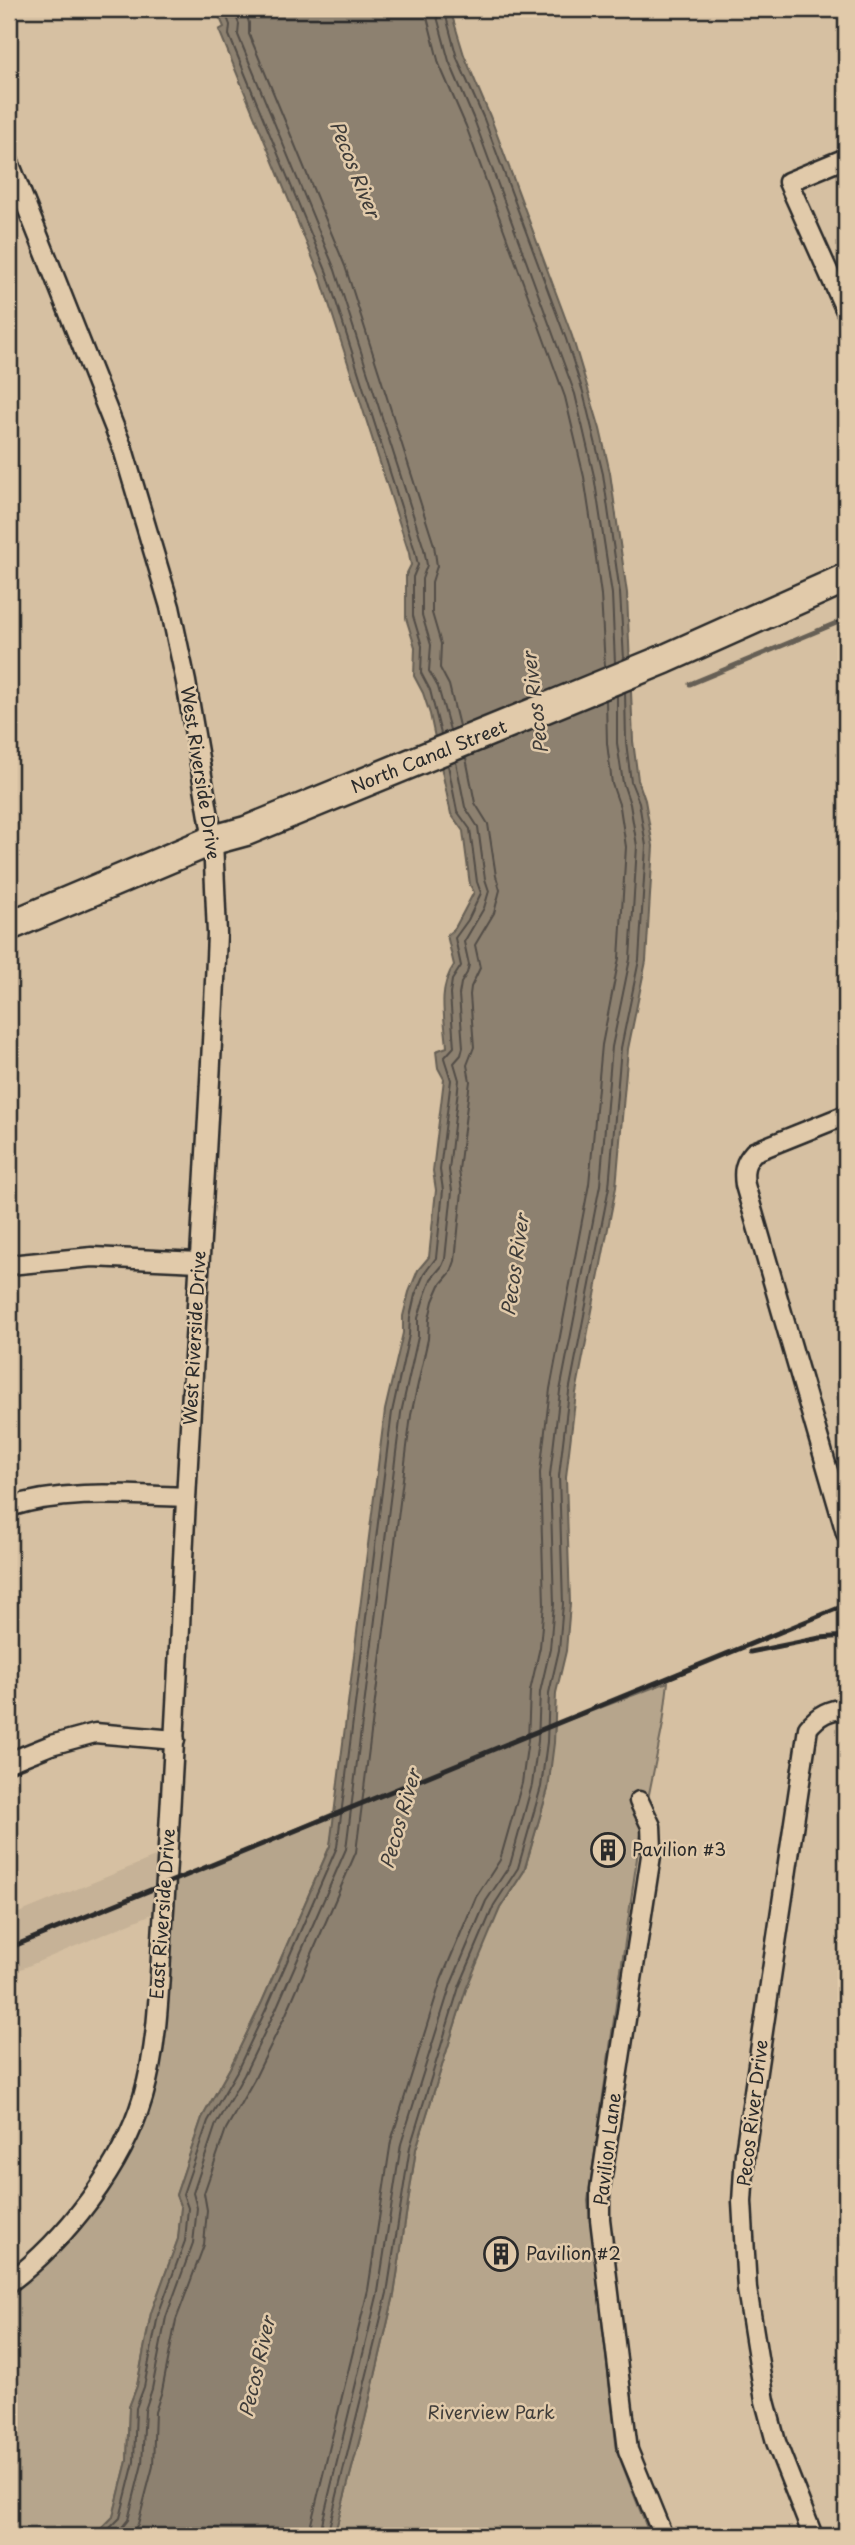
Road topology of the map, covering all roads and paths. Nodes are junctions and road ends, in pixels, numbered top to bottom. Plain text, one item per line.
1 (846, 158) edge
2 (9, 162) edge
3 (846, 311) edge
4 (846, 578) edge
5 (213, 840) junction
6 (9, 926) edge
7 (846, 1115) edge
8 (199, 1262) junction
9 (9, 1265) edge
10 (185, 1497) junction
11 (9, 1507) edge
12 (846, 1533) edge
13 (846, 1708) edge
14 (175, 1740) junction
15 (9, 1762) edge
16 (639, 1801) dead end
17 (9, 2283) edge
18 (663, 2536) edge
19 (813, 2536) edge

1 - 3 street
2 - 5 street, West Riverside Drive
4 - 5 main road, North Canal Street
5 - 6 main road, North Canal Street
5 - 8 street, West Riverside Drive
7 - 12 street
8 - 9 street
8 - 10 street, West Riverside Drive
10 - 11 street
10 - 14 street, East Riverside Drive
13 - 19 street, Pecos River Drive
14 - 15 street
14 - 17 street, East Riverside Drive
16 - 18 street, Pavilion Lane

